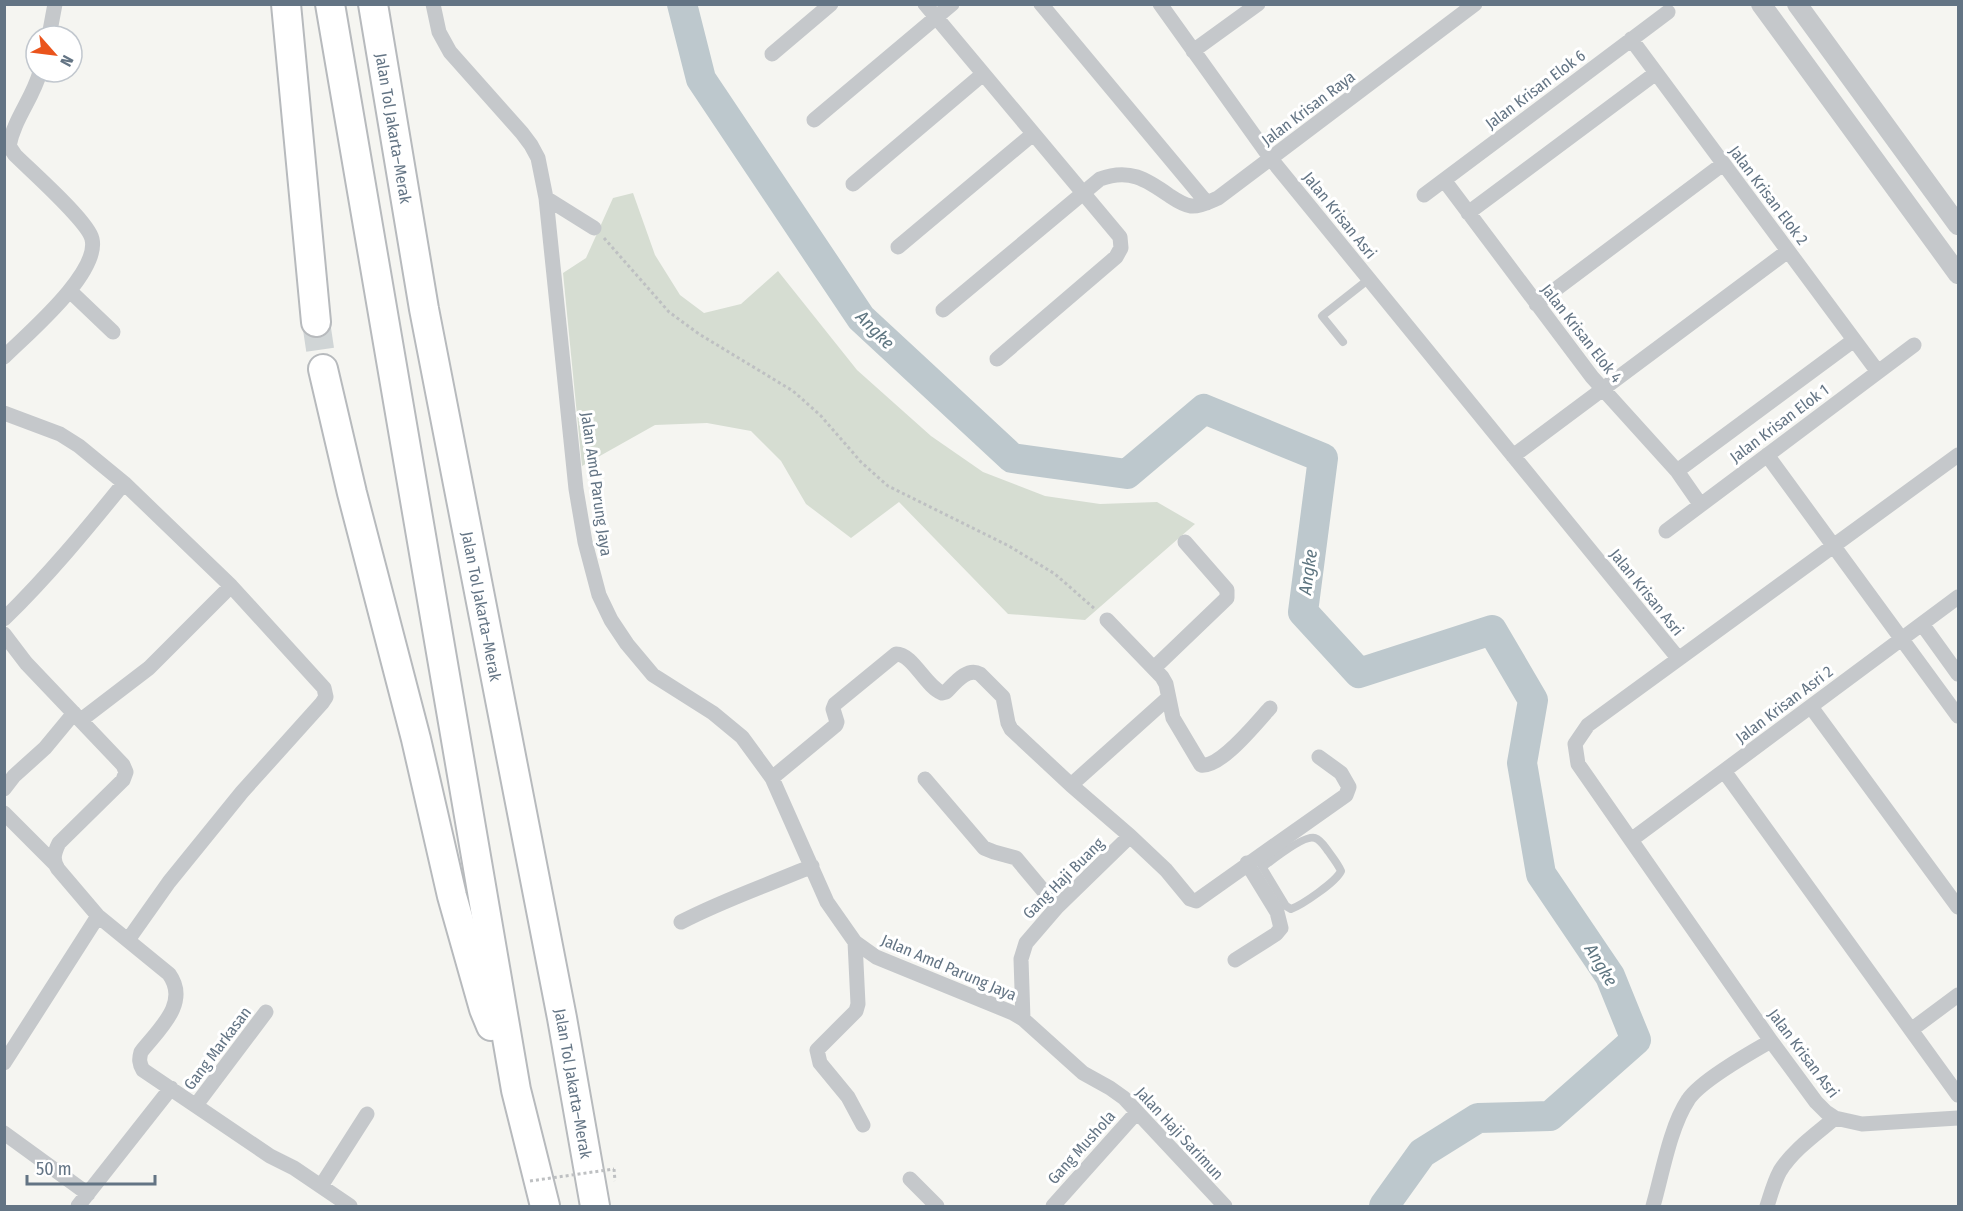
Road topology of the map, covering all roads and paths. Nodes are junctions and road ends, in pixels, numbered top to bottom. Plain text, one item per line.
1 (55, 4) edge
2 (286, 4) edge
3 (330, 4) edge
4 (373, 4) edge
5 (433, 4) edge
6 (831, 4) edge
7 (924, 4) edge
8 (952, 4) edge
9 (1041, 4) edge
10 (1160, 4) edge
11 (1258, 4) edge
12 (1475, 4) edge
13 (1761, 4) edge
14 (1797, 4) edge
15 (1668, 12) dead end
16 (936, 18) junction
17 (51, 24) edge
18 (1631, 39) junction
19 (1193, 51) junction
20 (772, 54) dead end
21 (1656, 73) junction
22 (983, 74) junction
23 (35, 84) edge
24 (814, 120) dead end
25 (1033, 134) junction
26 (1271, 159) junction
27 (1723, 164) junction
28 (1444, 180) junction
29 (853, 183) dead end
30 (1082, 194) junction
31 (1424, 195) dead end
32 (546, 198) junction
33 (1207, 203) junction
34 (1468, 213) junction
35 (1959, 225) edge
36 (594, 228) joint
37 (898, 248) dead end
38 (1788, 251) junction
39 (1959, 274) edge
40 (1369, 279) junction
41 (70, 291) junction
42 (1536, 304) junction
43 (943, 310) dead end
44 (316, 322) tunnel mouth
45 (113, 332) dead end
46 (1854, 340) junction
47 (1343, 342) dead end
48 (1914, 345) dead end
49 (4, 357) edge
50 (997, 359) dead end
51 (323, 369) tunnel mouth
52 (1878, 372) junction
53 (1603, 390) junction
54 (4, 413) edge
55 (1767, 455) junction
56 (1959, 455) edge
57 (1513, 456) junction
58 (1677, 471) junction
59 (124, 483) junction
60 (1700, 504) junction
61 (1666, 531) dead end
62 (1185, 542) dead end
63 (1833, 546) junction
64 (231, 586) junction
65 (1959, 597) edge
66 (4, 619) edge
67 (1107, 620) joint
68 (1922, 624) junction
69 (4, 634) edge
70 (1902, 639) junction
71 (1678, 658) junction
72 (1154, 668) junction
73 (1959, 674) edge
74 (1168, 698) junction
75 (1811, 706) junction
76 (1270, 708) dead end
77 (78, 716) junction
78 (1959, 716) edge
79 (1319, 757) dead end
80 (1724, 771) junction
81 (772, 778) junction
82 (925, 779) dead end
83 (1071, 785) junction
84 (4, 789) edge
85 (4, 813) edge
86 (1130, 836) junction
87 (1631, 840) junction
88 (1255, 862) junction
89 (55, 864) junction
90 (812, 866) junction
91 (1959, 907) edge
92 (1058, 908) junction
93 (98, 916) junction
94 (681, 922) dead end
95 (128, 940) junction
96 (855, 942) junction
97 (1235, 960) dead end
98 (1959, 995) edge
99 (266, 1012) dead end
100 (1023, 1019) junction
101 (1911, 1030) junction
102 (1771, 1041) junction
103 (4, 1063) edge
104 (171, 1088) junction
105 (516, 1089) junction
106 (1959, 1095) edge
107 (196, 1105) junction
108 (1137, 1112) junction
109 (367, 1114) dead end
110 (1835, 1118) junction
111 (1959, 1118) edge
112 (863, 1125) dead end
113 (4, 1133) edge
114 (614, 1169) dead end
115 (910, 1179) dead end
116 (530, 1181) dead end
117 (321, 1186) junction
118 (83, 1200) edge
119 (350, 1206) edge
120 (545, 1206) edge
121 (595, 1206) edge
122 (937, 1206) edge
123 (1053, 1206) edge
124 (1225, 1206) edge
125 (1653, 1206) edge
126 (1767, 1206) edge

1 - 17 street
2 - 44 highway
3 - 105 highway
4 - 121 highway, Jalan Tol Jakarta–Merak
5 - 32 street, Jalan Amd Parung Jaya
6 - 20 street
7 - 16 street
8 - 16 street
9 - 33 street
10 - 19 street, Jalan Krisan Asri
11 - 19 street
12 - 26 street, Jalan Krisan Raya
13 - 39 street
14 - 35 street
15 - 18 street, Jalan Krisan Elok 6
16 - 22 street
16 - 24 street
18 - 21 street, Jalan Krisan Elok 2
18 - 28 street, Jalan Krisan Elok 6
19 - 26 street, Jalan Krisan Asri
21 - 27 street, Jalan Krisan Elok 2
21 - 34 street
22 - 25 street
22 - 29 street
23 - 41 street
25 - 30 street
25 - 37 street
26 - 33 street, Jalan Krisan Raya
26 - 40 street, Jalan Krisan Asri
27 - 38 street, Jalan Krisan Elok 2
27 - 42 street
28 - 31 street, Jalan Krisan Elok 6
28 - 34 street, Jalan Krisan Elok 4
30 - 33 street
30 - 43 street
30 - 50 street
32 - 36 street
32 - 81 street, Jalan Amd Parung Jaya
34 - 42 street, Jalan Krisan Elok 4
36 - 67 path
38 - 46 street, Jalan Krisan Elok 2
38 - 53 street
40 - 47 lane
40 - 57 street, Jalan Krisan Asri
41 - 45 street
41 - 49 street
42 - 53 street, Jalan Krisan Elok 4
46 - 52 street, Jalan Krisan Elok 2
46 - 58 street
48 - 52 street, Jalan Krisan Elok 1
51 - 105 highway
52 - 55 street, Jalan Krisan Elok 1
53 - 57 street
53 - 58 street, Jalan Krisan Elok 4
54 - 59 street
55 - 60 street, Jalan Krisan Elok 1
55 - 63 street
56 - 63 street
57 - 71 street, Jalan Krisan Asri
58 - 60 street, Jalan Krisan Elok 4
59 - 64 street
59 - 66 street
60 - 61 street, Jalan Krisan Elok 1
62 - 72 street
63 - 70 street
63 - 71 street
64 - 77 street
64 - 95 street
65 - 68 street, Jalan Krisan Asri 2
67 - 72 street
68 - 70 street, Jalan Krisan Asri 2
68 - 73 street
69 - 77 street
70 - 75 street, Jalan Krisan Asri 2
70 - 78 street
71 - 87 street, Jalan Krisan Asri
72 - 74 street
74 - 76 street
74 - 83 street
75 - 80 street, Jalan Krisan Asri 2
75 - 91 street
77 - 84 street
77 - 89 street
79 - 88 street
80 - 87 street, Jalan Krisan Asri 2
80 - 101 street
81 - 83 street
81 - 90 street, Jalan Amd Parung Jaya
82 - 92 street
83 - 86 street
85 - 89 street
86 - 88 street
86 - 92 street, Gang Haji Buang
87 - 102 street, Jalan Krisan Asri
88 - 88 lane
88 - 97 street
89 - 93 street
90 - 94 street
90 - 96 street, Jalan Amd Parung Jaya
92 - 100 street, Gang Haji Buang
93 - 95 street
93 - 103 street
95 - 104 street
96 - 100 street, Jalan Amd Parung Jaya
96 - 112 street
98 - 101 street
99 - 107 street, Gang Markasan
100 - 108 street, Jalan Haji Sarimun
101 - 106 street
102 - 110 street, Jalan Krisan Asri
102 - 125 street
104 - 107 street
104 - 118 street
105 - 120 highway
107 - 117 street
108 - 123 street, Gang Mushola
108 - 124 street, Jalan Haji Sarimun
109 - 117 street
110 - 111 street, Jalan Krisan Asri
110 - 126 street
113 - 118 street
114 - 116 path, bridge
115 - 122 street
117 - 119 street

